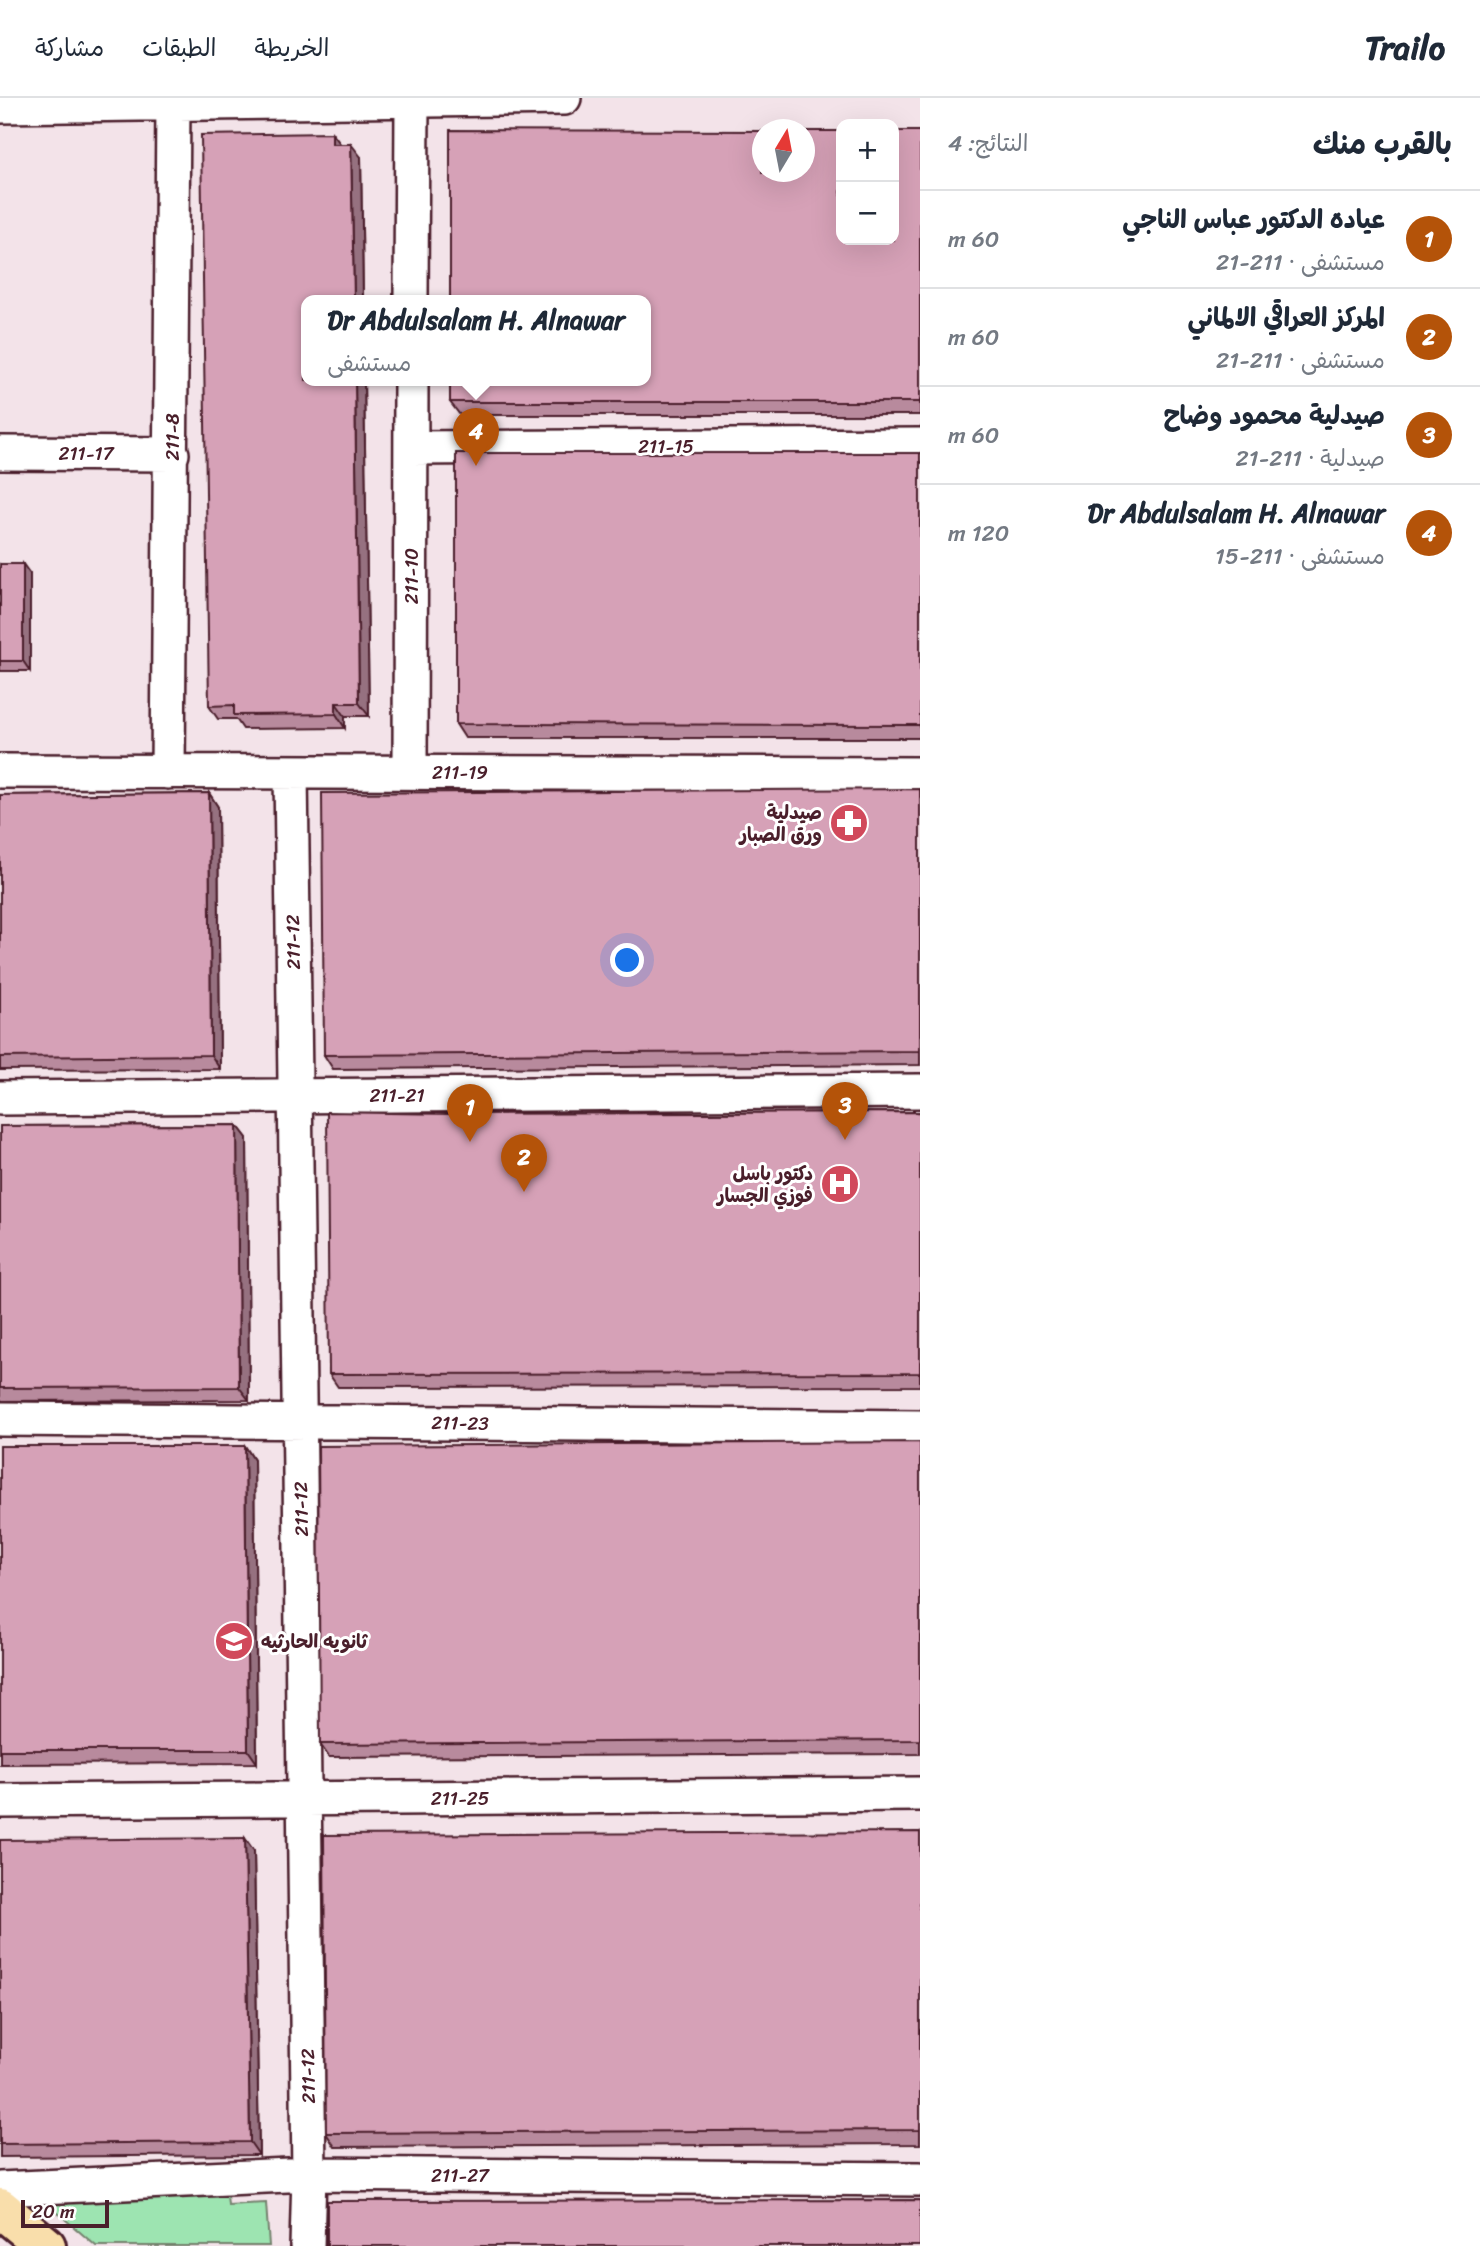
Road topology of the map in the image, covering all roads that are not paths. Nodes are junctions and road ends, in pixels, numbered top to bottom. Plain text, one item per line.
1 (564, 98) edge
2 (282, 100) edge
3 (412, 100) edge
4 (173, 102) junction
5 (0, 106) edge
6 (411, 295) edge
7 (411, 386) edge
8 (920, 444) edge
9 (411, 448) junction
10 (0, 453) edge
11 (172, 454) junction
12 (0, 771) edge
13 (168, 772) junction
14 (291, 772) junction
15 (411, 772) junction
16 (920, 774) edge
17 (920, 1091) edge
18 (295, 1096) junction
19 (0, 1098) edge
20 (0, 1419) edge
21 (299, 1421) junction
22 (920, 1427) edge
23 (920, 1794) edge
24 (304, 1799) junction
25 (0, 1801) edge
26 (309, 2174) junction
27 (920, 2179) edge
28 (0, 2189) edge
29 (0, 2208) edge
30 (46, 2246) edge
31 (307, 2246) edge

1 - 3 street
2 - 3 street
2 - 4 street
3 - 6 street
4 - 5 street
4 - 11 street, 211-8
7 - 9 street, 211-10
8 - 9 street, 211-15
9 - 15 street, 211-10
10 - 11 street, 211-17
11 - 13 street, 211-8
12 - 13 street, 211-19
13 - 14 street, 211-19
14 - 15 street, 211-19
14 - 18 street, 211-12
15 - 16 street, 211-19
17 - 18 street, 211-21
18 - 19 street, 211-21
18 - 21 street, 211-12
20 - 21 street, 211-23
21 - 22 street, 211-23
21 - 24 street, 211-12
23 - 24 street, 211-25
24 - 25 street, 211-25
24 - 26 street, 211-12
26 - 27 street, 211-27
26 - 28 street, 211-27
26 - 31 street, 211-12
29 - 30 main road

